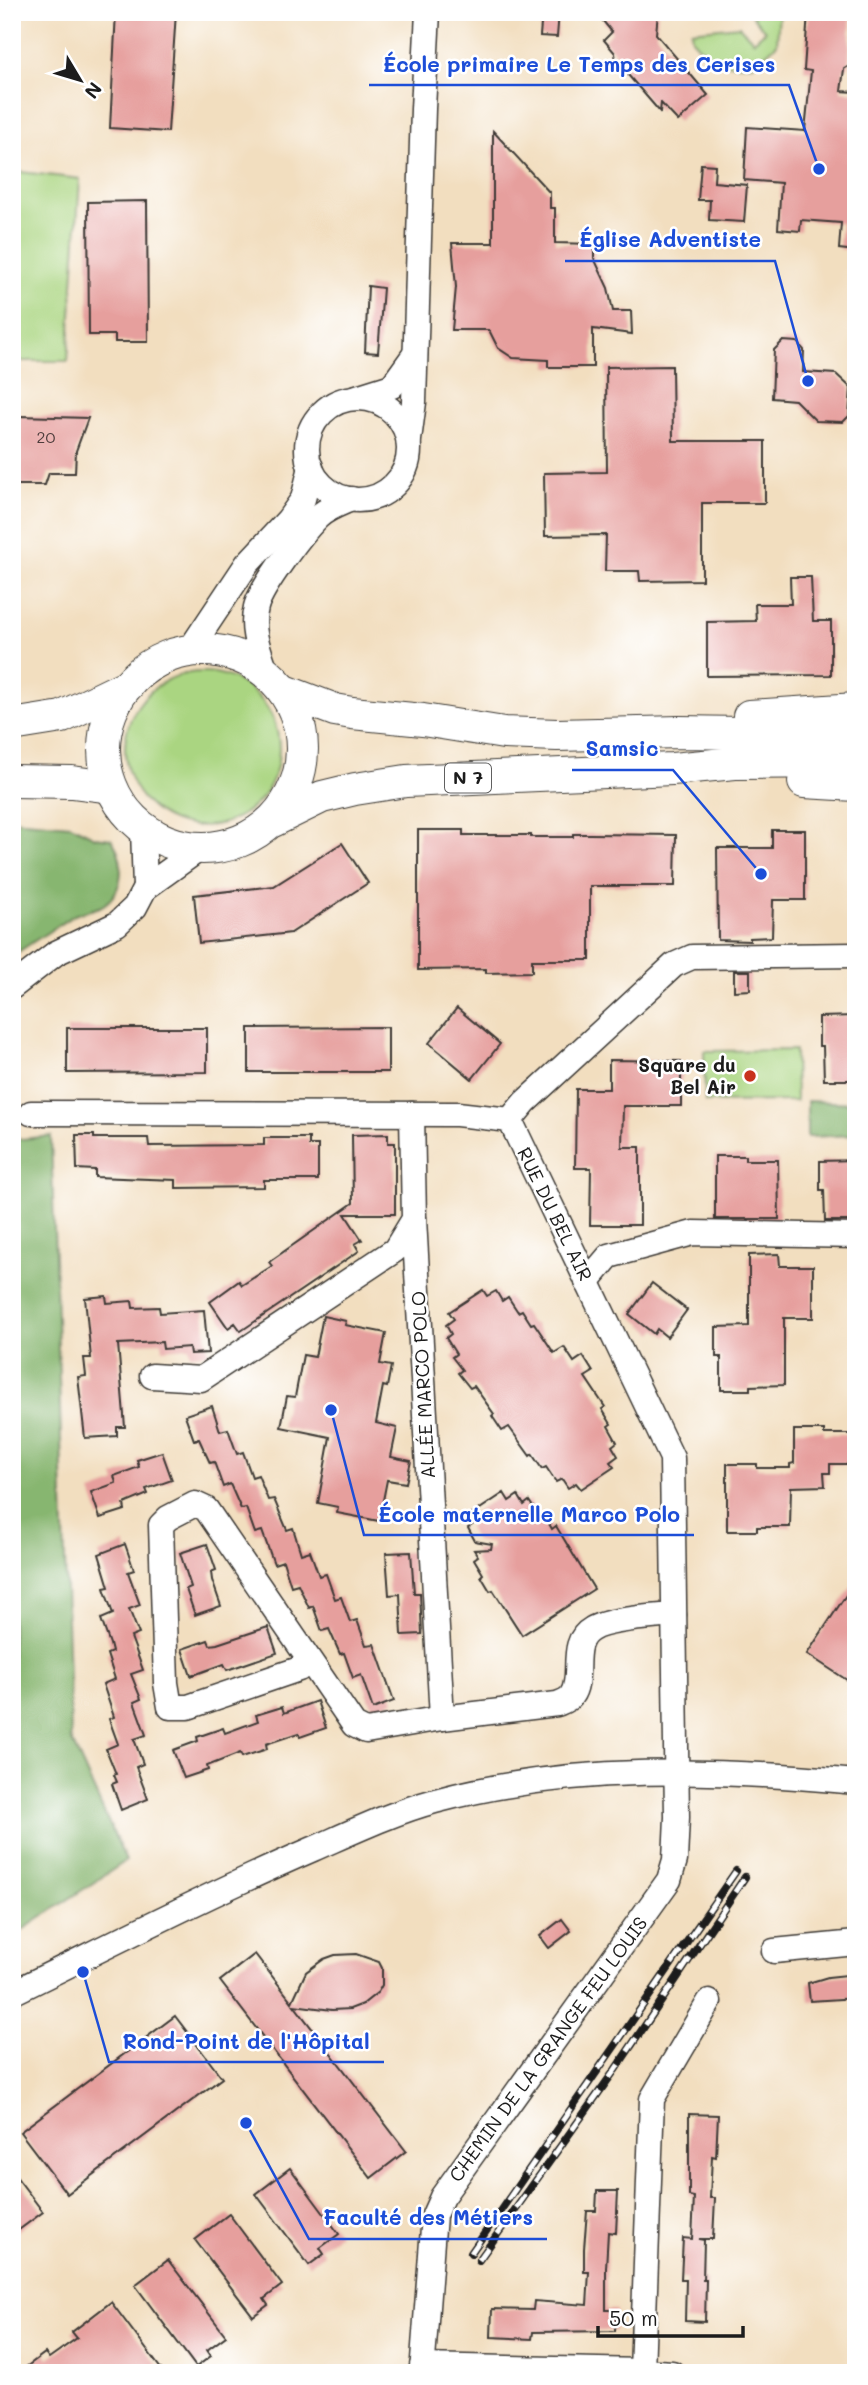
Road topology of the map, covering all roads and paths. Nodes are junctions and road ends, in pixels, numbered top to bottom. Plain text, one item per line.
1 (428, 12) edge
2 (415, 354) junction
3 (356, 397) junction
4 (409, 440) junction
5 (311, 467) junction
6 (351, 499) junction
7 (189, 650) junction
8 (276, 681) junction
9 (128, 685) junction
10 (856, 709) edge
11 (12, 725) edge
12 (680, 733) junction
13 (856, 735) edge
14 (856, 762) edge
15 (671, 769) junction
16 (12, 781) edge
17 (856, 785) edge
18 (111, 787) junction
19 (272, 822) junction
20 (143, 829) junction
21 (198, 850) junction
22 (145, 888) junction
23 (856, 956) edge
24 (12, 987) edge
25 (31, 1112) dead end
26 (412, 1114) junction
27 (510, 1120) junction
28 (414, 1219) junction
29 (856, 1236) edge
30 (587, 1282) junction
31 (152, 1376) dead end
32 (674, 1615) junction
33 (309, 1660) junction
34 (442, 1718) junction
35 (676, 1771) junction
36 (856, 1782) edge
37 (856, 1943) edge
38 (774, 1951) dead end
39 (12, 1993) edge
40 (709, 2002) dead end
41 (422, 2370) edge
42 (642, 2371) edge
43 (672, 2373) edge

1 - 2 street
2 - 3 street
2 - 4 street
3 - 4 street
3 - 5 street
4 - 6 street
5 - 6 street
5 - 7 street
6 - 8 street
7 - 8 main road
7 - 9 main road
8 - 12 main road
8 - 19 main road
9 - 11 main road
9 - 18 main road
10 - 12 main road
12 - 13 main road
14 - 15 main road, N 7
15 - 17 main road
15 - 19 main road, N 7
16 - 18 main road
18 - 20 main road
19 - 21 main road
20 - 21 main road
20 - 22 street
21 - 22 street
22 - 24 street
23 - 27 street
25 - 26 street
26 - 27 street
26 - 28 street, ALLÉE MARCO POLO
27 - 30 street, RUE DU BEL AIR
28 - 31 street
28 - 34 street, ALLÉE MARCO POLO
29 - 30 street
30 - 32 street, RUE DU BEL AIR
32 - 34 street
32 - 35 street, RUE DU BEL AIR
33 - 33 street
33 - 34 street
35 - 36 street
35 - 39 street
35 - 41 street, CHEMIN DE LA GRANGE FEU LOUIS
37 - 38 street
40 - 42 street
41 - 42 street
42 - 43 street

